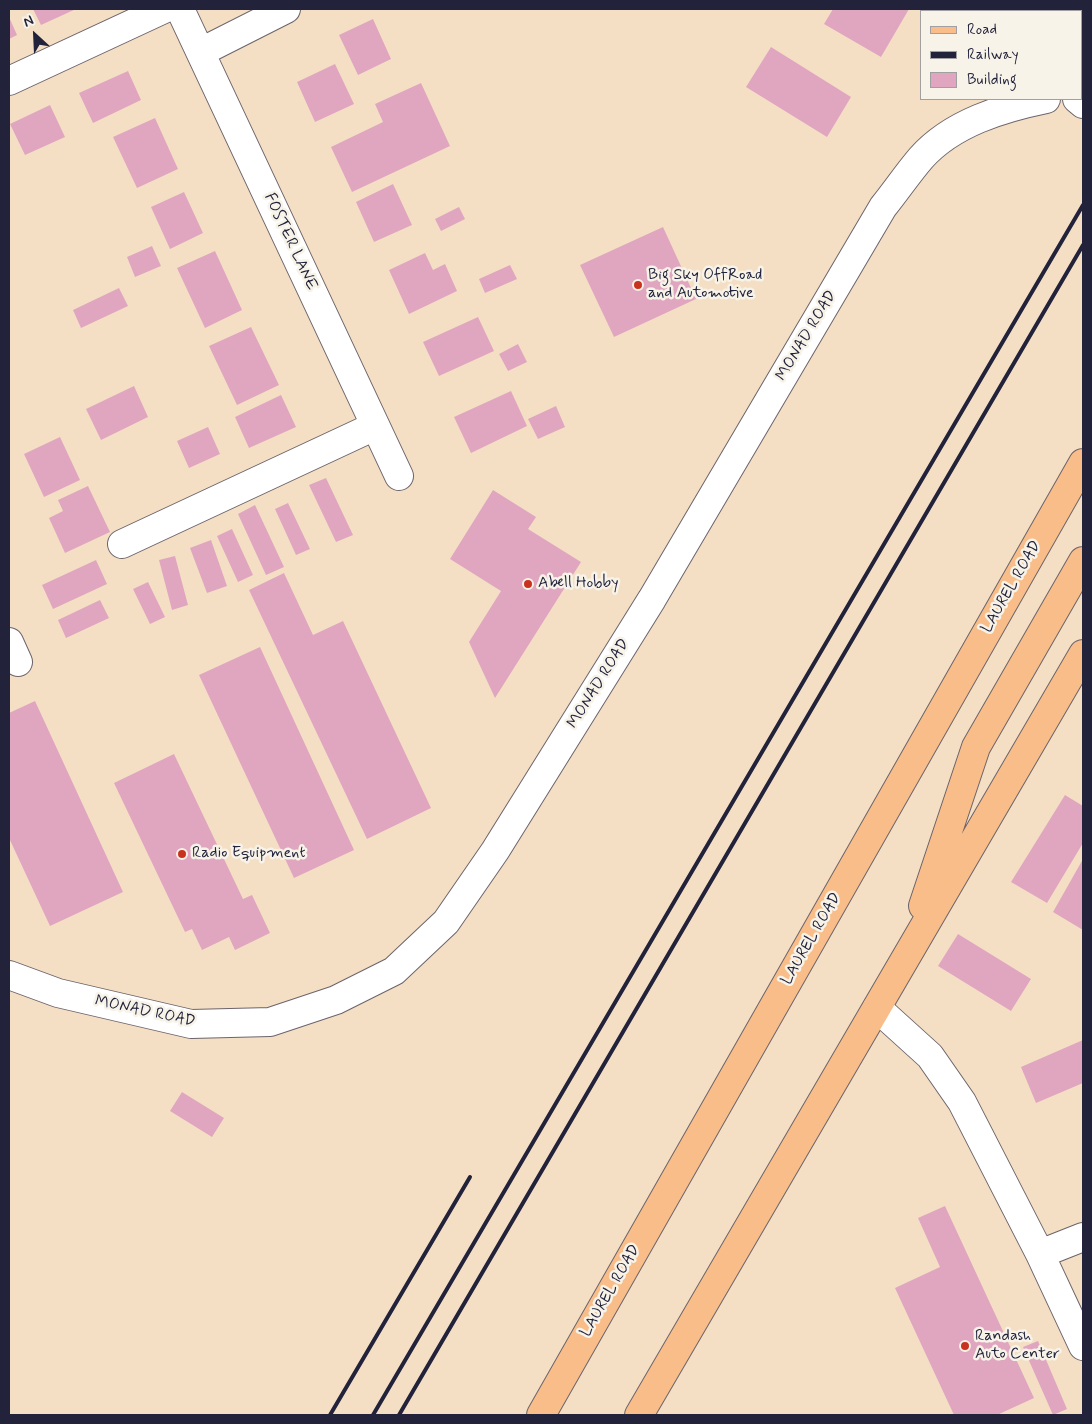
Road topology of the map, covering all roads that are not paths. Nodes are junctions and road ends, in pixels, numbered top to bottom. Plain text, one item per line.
1 (164, 9) edge
2 (180, 9) edge
3 (286, 9) edge
4 (201, 52) junction
5 (9, 81) edge
6 (1041, 100) edge
7 (375, 426) junction
8 (1083, 463) edge
9 (399, 476) dead end
10 (122, 544) dead end
11 (1083, 561) edge
12 (1082, 663) edge
13 (904, 962) junction
14 (9, 975) edge
15 (877, 1008) junction
16 (1083, 1237) edge
17 (1040, 1254) junction
18 (1083, 1346) edge
19 (540, 1415) edge
20 (639, 1415) edge

1 - 5 street
2 - 4 street, FOSTER LANE
3 - 4 street
4 - 7 street, FOSTER LANE
6 - 14 street, MONAD ROAD
7 - 9 street, FOSTER LANE
7 - 10 street
8 - 19 main road, LAUREL ROAD
11 - 13 main road
12 - 13 main road
13 - 15 main road
15 - 17 street
15 - 20 main road
16 - 17 street
17 - 18 street

